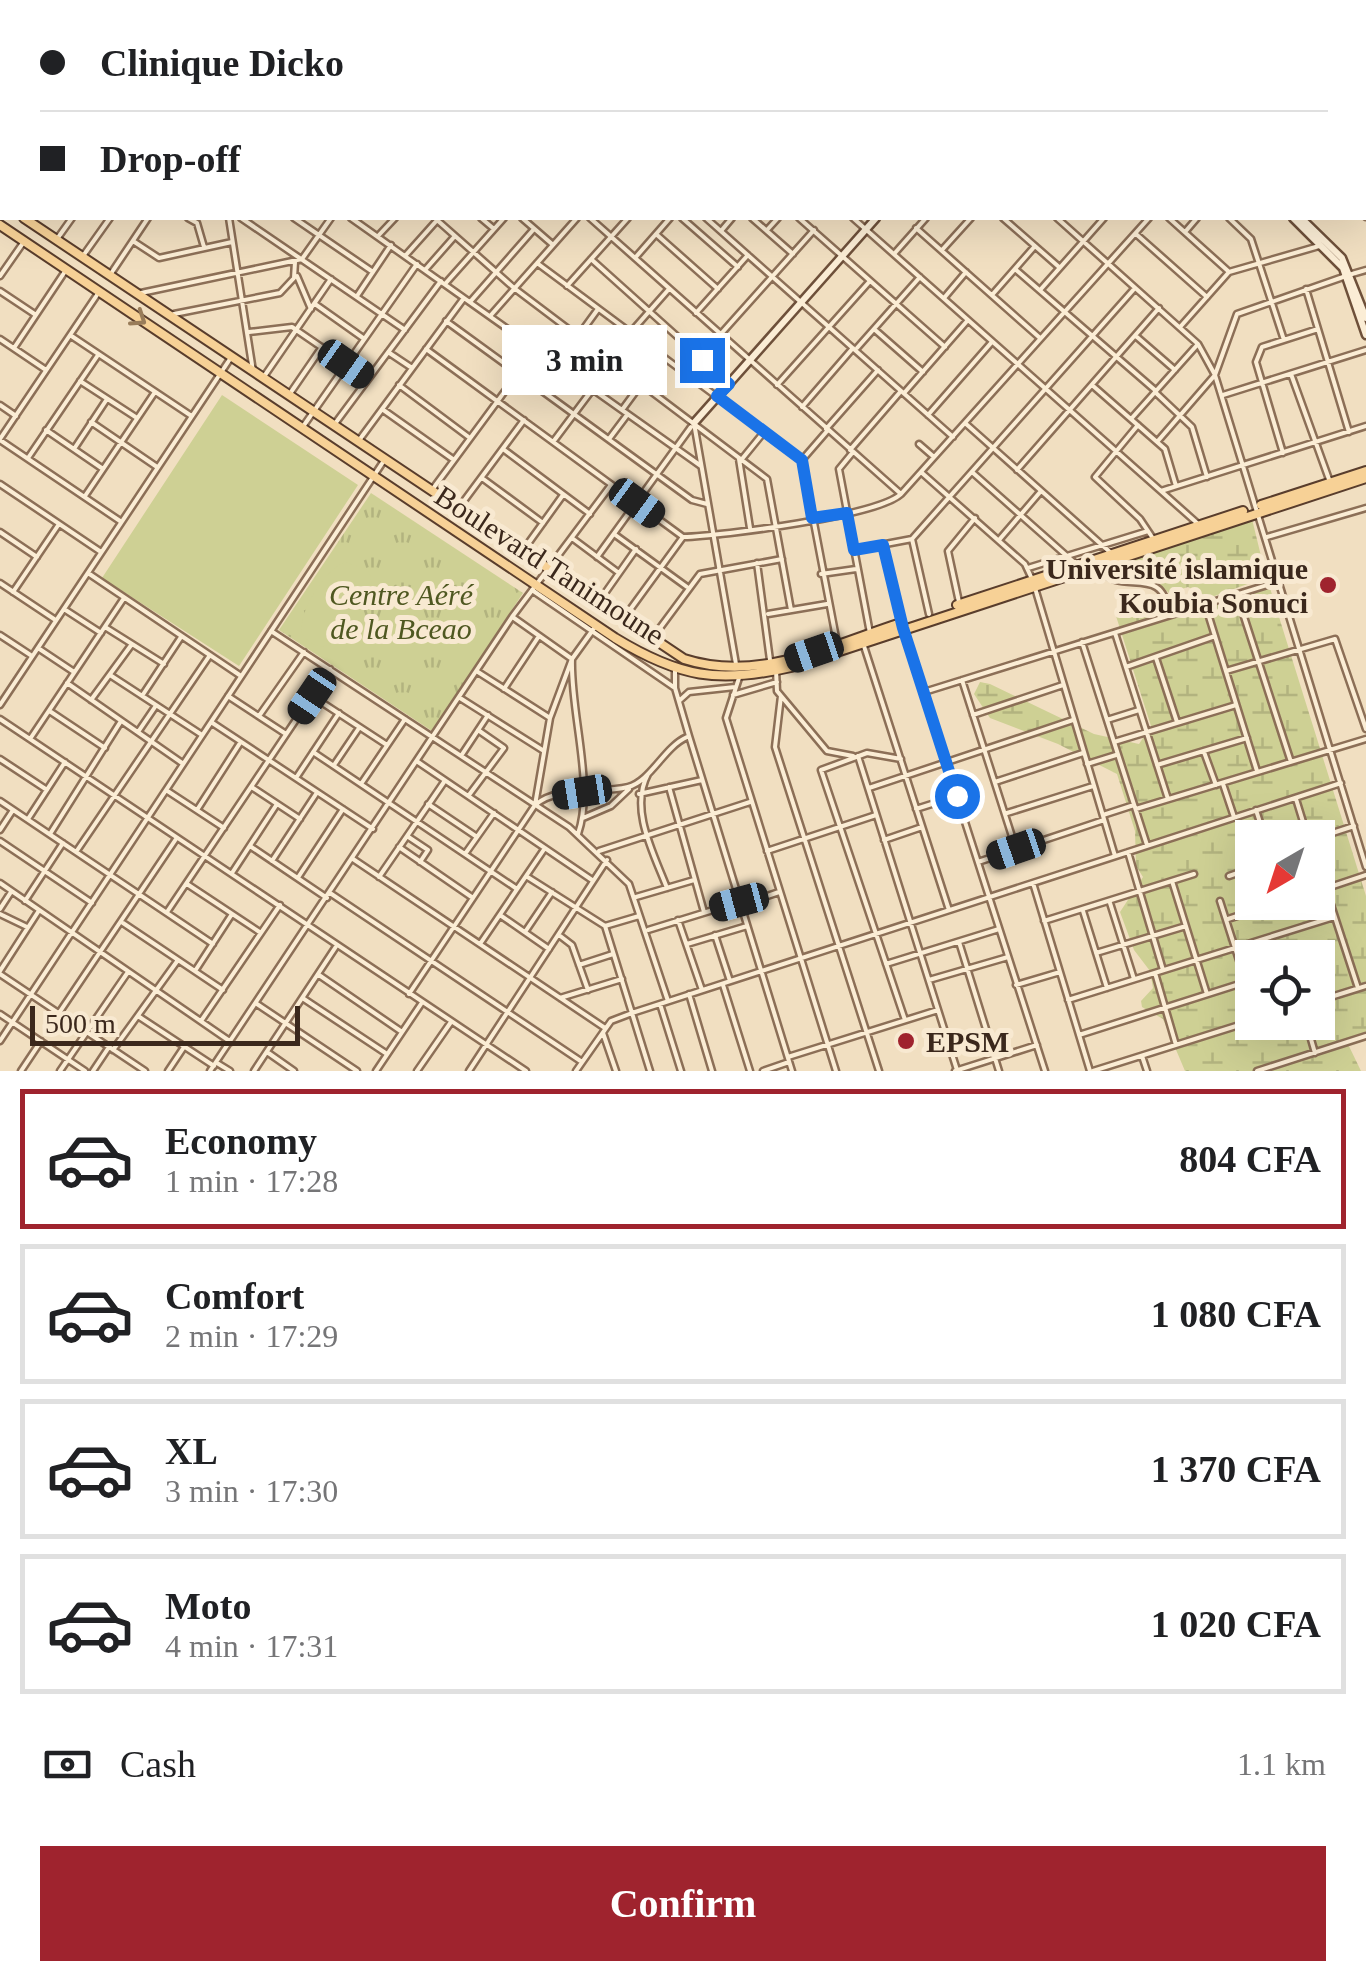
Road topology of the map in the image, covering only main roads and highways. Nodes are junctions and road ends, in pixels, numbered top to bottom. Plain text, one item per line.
1 (27, 220) edge
2 (0, 225) edge
3 (1366, 475) edge
4 (1258, 508) junction
5 (1033, 583) junction
6 (902, 625) junction
7 (773, 668) junction
8 (738, 678) junction

1 - 8 main road, Boulevard Tanimoune
2 -> 8 main road, Boulevard Tanimoune
3 - 4 main road, Boulevard Tanimoune
3 - 4 main road, Boulevard Tanimoune
4 - 5 main road, Boulevard Tanimoune
4 - 5 main road, Boulevard Tanimoune
5 - 6 main road, Boulevard Tanimoune
5 - 6 main road, Boulevard Tanimoune
6 - 7 main road, Boulevard Tanimoune
6 - 7 main road, Boulevard Tanimoune
7 - 8 main road, Boulevard Tanimoune

